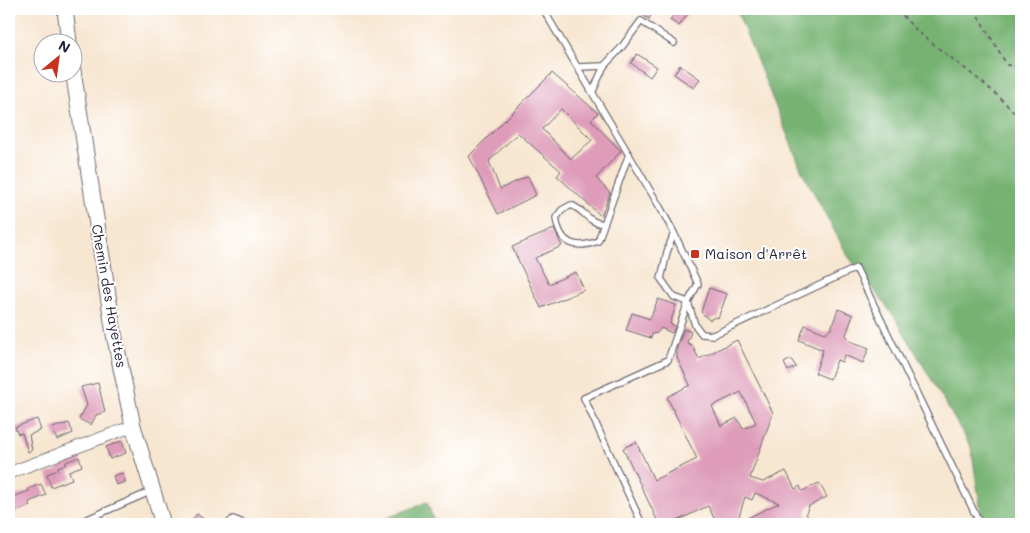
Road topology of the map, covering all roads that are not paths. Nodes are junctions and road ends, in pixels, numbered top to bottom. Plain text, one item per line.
1 (64, 9) edge
2 (544, 9) edge
3 (68, 32) edge
4 (674, 43) dead end
5 (604, 66) junction
6 (578, 67) junction
7 (75, 82) edge
8 (593, 91) junction
9 (629, 154) junction
10 (604, 224) junction
11 (674, 232) junction
12 (688, 302) junction
13 (133, 426) junction
14 (9, 473) edge
15 (154, 491) junction
16 (76, 524) edge
17 (165, 524) edge
18 (228, 524) edge
19 (246, 524) edge
20 (642, 524) edge
21 (980, 524) edge

1 - 3 street
2 - 6 lane
4 - 5 lane
5 - 6 lane
5 - 8 lane
6 - 8 lane
7 - 13 street, Chemin des Hayettes
8 - 9 lane
9 - 10 lane
9 - 11 lane
10 - 10 lane
11 - 12 lane
11 - 12 lane
12 - 20 lane
12 - 21 lane
13 - 14 street
13 - 15 street, Chemin des Hayettes
15 - 16 lane
15 - 17 street, Chemin des Hayettes
18 - 19 lane

